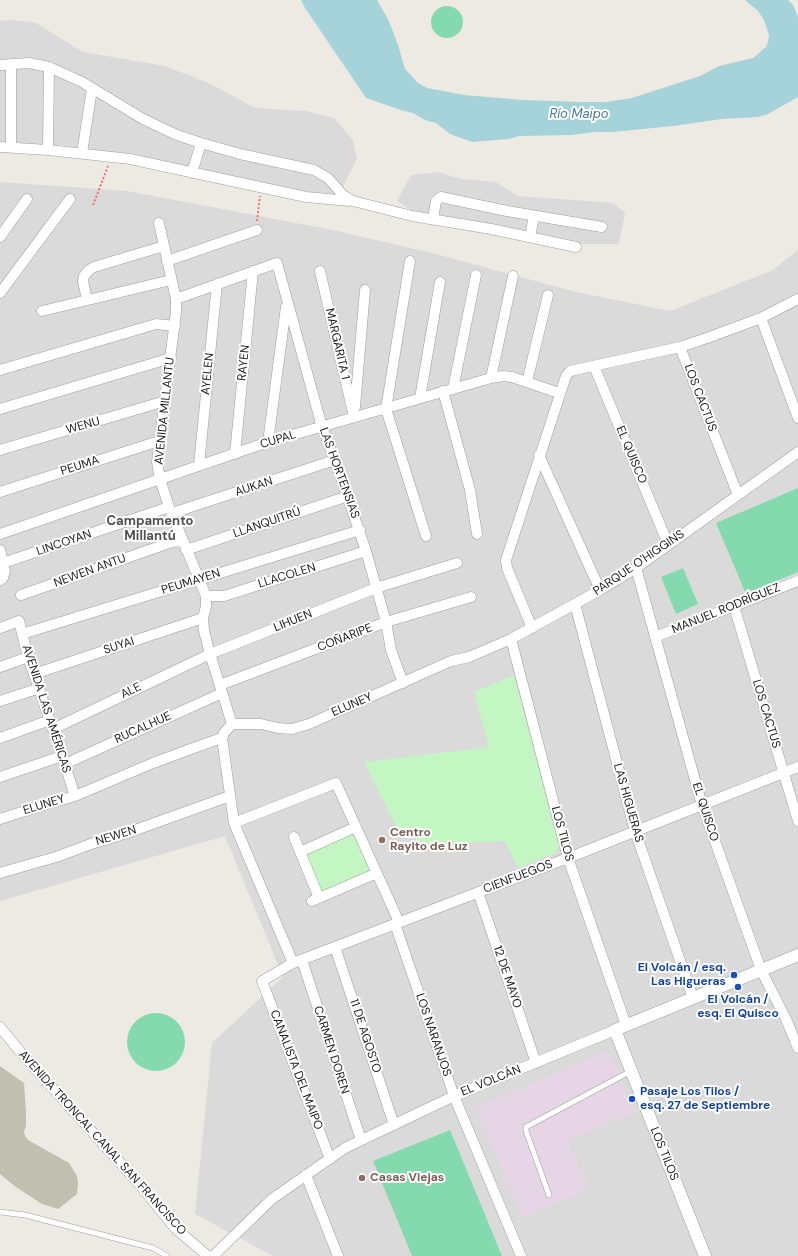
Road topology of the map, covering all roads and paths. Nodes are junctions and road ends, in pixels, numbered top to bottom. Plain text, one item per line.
1 (10, 64) junction
2 (0, 65) edge
3 (49, 67) junction
4 (92, 88) junction
5 (201, 144) junction
6 (0, 147) edge
7 (11, 147) junction
8 (48, 150) junction
9 (82, 153) junction
10 (109, 163) dead end
11 (192, 172) junction
12 (261, 195) dead end
13 (70, 199) dead end
14 (27, 200) dead end
15 (353, 201) junction
16 (93, 205) dead end
17 (534, 216) junction
18 (257, 218) dead end
19 (433, 219) junction
20 (159, 223) dead end
21 (602, 227) dead end
22 (257, 230) dead end
23 (0, 237) edge
24 (530, 237) junction
25 (164, 246) junction
26 (576, 247) dead end
27 (167, 261) junction
28 (410, 261) dead end
29 (253, 271) junction
30 (320, 271) dead end
31 (476, 275) dead end
32 (513, 276) dead end
33 (171, 280) junction
34 (440, 282) dead end
35 (217, 284) junction
36 (365, 290) dead end
37 (0, 293) edge
38 (548, 295) dead end
39 (176, 299) junction
40 (798, 299) edge
41 (87, 300) junction
42 (287, 302) junction
43 (42, 311) dead end
44 (761, 318) junction
45 (175, 326) junction
46 (680, 347) junction
47 (170, 358) junction
48 (594, 366) junction
49 (0, 370) edge
50 (491, 378) junction
51 (527, 382) junction
52 (448, 390) junction
53 (559, 392) junction
54 (420, 398) junction
55 (165, 401) junction
56 (0, 409) edge
57 (386, 409) junction
58 (354, 417) junction
59 (798, 418) edge
60 (322, 427) junction
61 (159, 440) junction
62 (268, 442) junction
63 (0, 450) edge
64 (798, 452) edge
65 (235, 454) junction
66 (539, 455) junction
67 (335, 460) junction
68 (199, 465) junction
69 (160, 479) junction
70 (0, 492) edge
71 (738, 495) junction
72 (348, 496) junction
73 (170, 510) junction
74 (360, 530) junction
75 (0, 534) edge
76 (477, 534) dead end
77 (426, 536) dead end
78 (668, 544) junction
79 (184, 545) junction
80 (0, 550) edge
81 (366, 551) junction
82 (458, 563) dead end
83 (4, 567) junction
84 (636, 568) junction
85 (200, 579) junction
86 (0, 580) edge
87 (798, 581) edge
88 (376, 588) junction
89 (600, 590) junction
90 (21, 595) dead end
91 (206, 596) junction
92 (472, 597) dead end
93 (575, 604) junction
94 (734, 606) junction
95 (203, 618) junction
96 (386, 622) junction
97 (0, 628) edge
98 (532, 628) junction
99 (22, 634) junction
100 (655, 637) junction
101 (511, 639) junction
102 (210, 654) junction
103 (469, 657) joint
104 (28, 658) junction
105 (0, 667) edge
106 (34, 674) junction
107 (403, 683) junction
108 (40, 688) junction
109 (221, 689) junction
110 (0, 701) edge
111 (52, 724) junction
112 (232, 724) junction
113 (0, 738) edge
114 (222, 738) junction
115 (63, 760) junction
116 (798, 767) edge
117 (784, 773) junction
118 (0, 777) edge
119 (74, 796) junction
120 (230, 796) junction
121 (702, 805) junction
122 (0, 819) edge
123 (798, 821) edge
124 (234, 824) junction
125 (356, 827) junction
126 (635, 831) junction
127 (294, 837) dead end
128 (300, 852) junction
129 (568, 858) junction
130 (0, 872) edge
131 (377, 873) junction
132 (478, 892) junction
133 (397, 923) junction
134 (335, 947) junction
135 (798, 955) edge
136 (297, 961) junction
137 (761, 970) junction
138 (262, 982) joint
139 (693, 998) junction
140 (0, 1027) edge
141 (621, 1028) junction
142 (798, 1048) edge
143 (536, 1062) junction
144 (632, 1071) junction
145 (454, 1096) junction
146 (394, 1125) junction
147 (362, 1140) junction
148 (330, 1159) junction
149 (306, 1175) junction
150 (549, 1195) dead end
151 (0, 1212) edge
152 (167, 1256) edge
153 (208, 1256) edge
154 (213, 1256) edge
155 (338, 1256) edge
156 (521, 1256) edge
157 (705, 1256) edge

1 - 2 street
1 - 3 street
1 - 7 street
3 - 4 street
3 - 8 street
4 - 5 street
4 - 9 street
5 - 11 street
5 - 15 street
6 - 7 street
7 - 8 street
8 - 9 street
9 - 11 street
10 - 16 path
11 - 15 street
12 - 18 path
13 - 37 street
14 - 23 street
15 - 19 street
17 - 19 street
17 - 21 street
17 - 24 street
19 - 24 street
20 - 25 street, AVENIDA MILLANTU
22 - 27 street
24 - 26 street
25 - 27 street, AVENIDA MILLANTU
25 - 41 street
27 - 33 street, AVENIDA MILLANTU
28 - 57 street
29 - 35 street
29 - 42 street, LAS HORTENSIAS
29 - 65 street, RAYEN
30 - 58 street, MARGARITA 1
31 - 52 street
32 - 50 street
33 - 39 street, AVENIDA MILLANTU
33 - 41 street
34 - 54 street
35 - 39 street
35 - 68 street, AYELEN
36 - 58 street
38 - 51 street
39 - 45 street, AVENIDA MILLANTU
40 - 44 street
41 - 43 street
42 - 60 street, LAS HORTENSIAS
42 - 62 street
44 - 46 street
44 - 59 street
45 - 47 street, AVENIDA MILLANTU
45 - 49 street
46 - 48 street
46 - 71 street, LOS CACTUS
47 - 55 street, AVENIDA MILLANTU
47 - 56 street
48 - 53 street
48 - 78 street, EL QUISCO
50 - 51 street, CUPAL
50 - 52 street, CUPAL
51 - 53 street, CUPAL
52 - 54 street, CUPAL
52 - 76 street
53 - 66 street
54 - 57 street, CUPAL
55 - 61 street, AVENIDA MILLANTU
55 - 63 street, WENU
57 - 58 street, CUPAL
57 - 77 street
58 - 60 street, CUPAL
60 - 62 street, CUPAL
60 - 67 street, LAS HORTENSIAS
61 - 69 street, AVENIDA MILLANTU
61 - 70 street, PEUMA
62 - 65 street, CUPAL
64 - 71 street, PARQUE O'HIGGINS
65 - 68 street, CUPAL
66 - 89 street
66 - 98 street
67 - 72 street, LAS HORTENSIAS
67 - 73 street, AUKAN
68 - 69 street, CUPAL
69 - 73 street, AVENIDA MILLANTU
69 - 75 street, CUPAL
71 - 78 street, PARQUE O'HIGGINS
72 - 74 street, LAS HORTENSIAS
72 - 79 street, LLANQUITRÚ
73 - 79 street, AVENIDA MILLANTU
73 - 83 street, LINCOYAN
74 - 81 street, LAS HORTENSIAS
74 - 85 street, PEUMAYEN
78 - 84 street, PARQUE O'HIGGINS
79 - 85 street, AVENIDA MILLANTU
79 - 90 street, NEWEN ANTU
80 - 83 street
81 - 88 street, LAS HORTENSIAS
81 - 91 street, LLACOLEN
82 - 88 street, LIHUEN
83 - 86 street
84 - 89 street, PARQUE O'HIGGINS
84 - 100 street, EL QUISCO
85 - 91 street, AVENIDA MILLANTU
85 - 99 street, PEUMAYEN
87 - 94 street, MANUEL RODRÍGUEZ
88 - 96 street, LAS HORTENSIAS
88 - 102 street, LIHUEN
89 - 93 street, PARQUE O'HIGGINS
91 - 95 street, AVENIDA MILLANTU
92 - 96 street, COÑARIPE
93 - 98 street, PARQUE O'HIGGINS
93 - 126 street, LAS HIGUERAS
94 - 100 street, MANUEL RODRÍGUEZ
94 - 117 street, LOS CACTUS
95 - 102 street, AVENIDA MILLANTU
95 - 106 street, SUYAI
96 - 107 street, LAS HORTENSIAS
96 - 109 street, COÑARIPE
97 - 99 street, AVENIDA LAS AMÉRICAS
98 - 101 street, PARQUE O'HIGGINS
99 - 104 street, AVENIDA LAS AMÉRICAS
100 - 121 street, EL QUISCO
101 - 103 street, PARQUE O'HIGGINS
101 - 129 street, LOS TILOS
102 - 109 street, AVENIDA MILLANTU
102 - 111 street, ALE
103 - 107 street, ELUNEY
104 - 105 street
104 - 106 street, AVENIDA LAS AMÉRICAS
106 - 108 street, AVENIDA LAS AMÉRICAS
107 - 112 street, ELUNEY
108 - 110 street
108 - 111 street, AVENIDA LAS AMÉRICAS
109 - 112 street, AVENIDA MILLANTU
109 - 115 street, RUCALHUE
111 - 113 street, ALE
111 - 115 street, AVENIDA LAS AMÉRICAS
112 - 114 street
114 - 119 street, ELUNEY
114 - 120 street
115 - 118 street, RUCALHUE
115 - 119 street, AVENIDA LAS AMÉRICAS
116 - 117 street, CIENFUEGOS
117 - 121 street, CIENFUEGOS
117 - 123 street, LOS CACTUS
119 - 122 street, ELUNEY
120 - 124 street
120 - 130 street, NEWEN
121 - 126 street, CIENFUEGOS
121 - 137 street, EL QUISCO
124 - 125 street, LOS NARANJOS
124 - 136 street, CARMEN DOREN
125 - 128 street
125 - 131 street, LOS NARANJOS
126 - 129 street, CIENFUEGOS
126 - 139 street, LAS HIGUERAS
127 - 128 street
128 - 131 street
129 - 132 street, CIENFUEGOS
129 - 141 street, LOS TILOS
131 - 133 street, LOS NARANJOS
132 - 133 street, CIENFUEGOS
132 - 143 street, 12 DE MAYO
133 - 134 street, CIENFUEGOS
133 - 145 street, LOS NARANJOS
134 - 136 street, CIENFUEGOS
134 - 146 street, 11 DE AGOSTO
135 - 137 street, EL VOLCÁN
136 - 138 street, CIENFUEGOS
136 - 147 street, CARMEN DOREN
137 - 139 street, EL VOLCÁN
137 - 142 street, EL QUISCO
138 - 148 street, CANALISTA DEL MAIPO
139 - 141 street, EL VOLCÁN
140 - 153 street, AVENIDA TRONCAL CANAL SAN FRANCISCO
141 - 143 street, EL VOLCÁN
141 - 144 street, LOS TILOS
143 - 145 street, EL VOLCÁN
144 - 150 lane
144 - 157 street, LOS TILOS
145 - 146 street, EL VOLCÁN
145 - 156 street, LOS NARANJOS
146 - 147 street, EL VOLCÁN
147 - 148 street, EL VOLCÁN
148 - 149 street, EL VOLCÁN
149 - 154 street, EL VOLCÁN
149 - 155 street
151 - 152 lane

